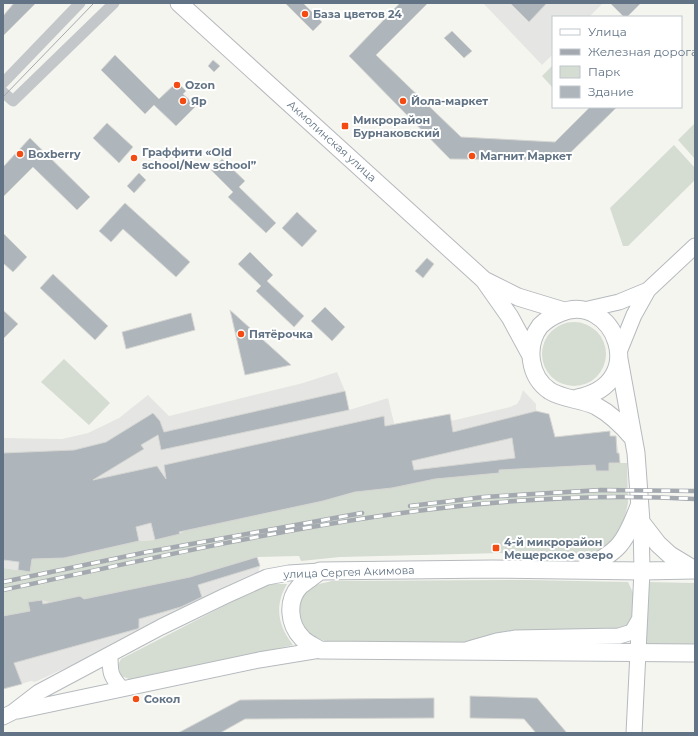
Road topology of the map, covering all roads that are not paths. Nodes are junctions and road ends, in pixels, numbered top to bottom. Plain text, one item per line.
1 (80, 3) edge
2 (114, 3) edge
3 (180, 3) edge
4 (3, 83) edge
5 (3, 92) edge
6 (695, 246) edge
7 (484, 280) junction
8 (648, 290) junction
9 (584, 310) junction
10 (564, 311) junction
11 (530, 354) junction
12 (619, 355) junction
13 (577, 398) junction
14 (633, 438) junction
15 (639, 504) junction
16 (641, 522) junction
17 (580, 570) junction
18 (695, 570) edge
19 (320, 571) junction
20 (642, 571) junction
21 (639, 620) junction
22 (320, 650) junction
23 (463, 650) junction
24 (638, 653) junction
25 (695, 653) edge
26 (110, 655) junction
27 (122, 689) junction
28 (8, 714) edge
29 (634, 733) edge

1 - 4 street
2 - 5 street
3 - 7 main road, Акмолинская улица
6 - 8 main road
7 - 10 main road
7 - 11 main road
8 - 9 main road
8 - 12 main road
9 - 10 main road
9 - 12 main road
10 - 11 main road
11 - 13 main road
12 - 13 main road
12 - 14 main road
13 - 14 main road
14 - 15 main road
15 - 16 main road
15 - 17 main road
16 - 18 main road
16 - 20 main road
17 - 19 main road, улица Сергея Акимова
17 - 20 main road, улица Сергея Акимова
18 - 20 main road, улица Сергея Акимова
19 - 22 main road
19 - 26 main road, улица Сергея Акимова
20 - 21 main road
21 - 23 main road
21 - 24 main road
22 - 23 main road, улица Сергея Акимова
22 - 27 main road, улица Сергея Акимова
23 - 24 main road, улица Сергея Акимова
24 - 25 main road, улица Сергея Акимова
24 - 29 main road
26 - 27 main road
26 - 28 main road, улица Сергея Акимова
27 - 28 main road, улица Сергея Акимова

